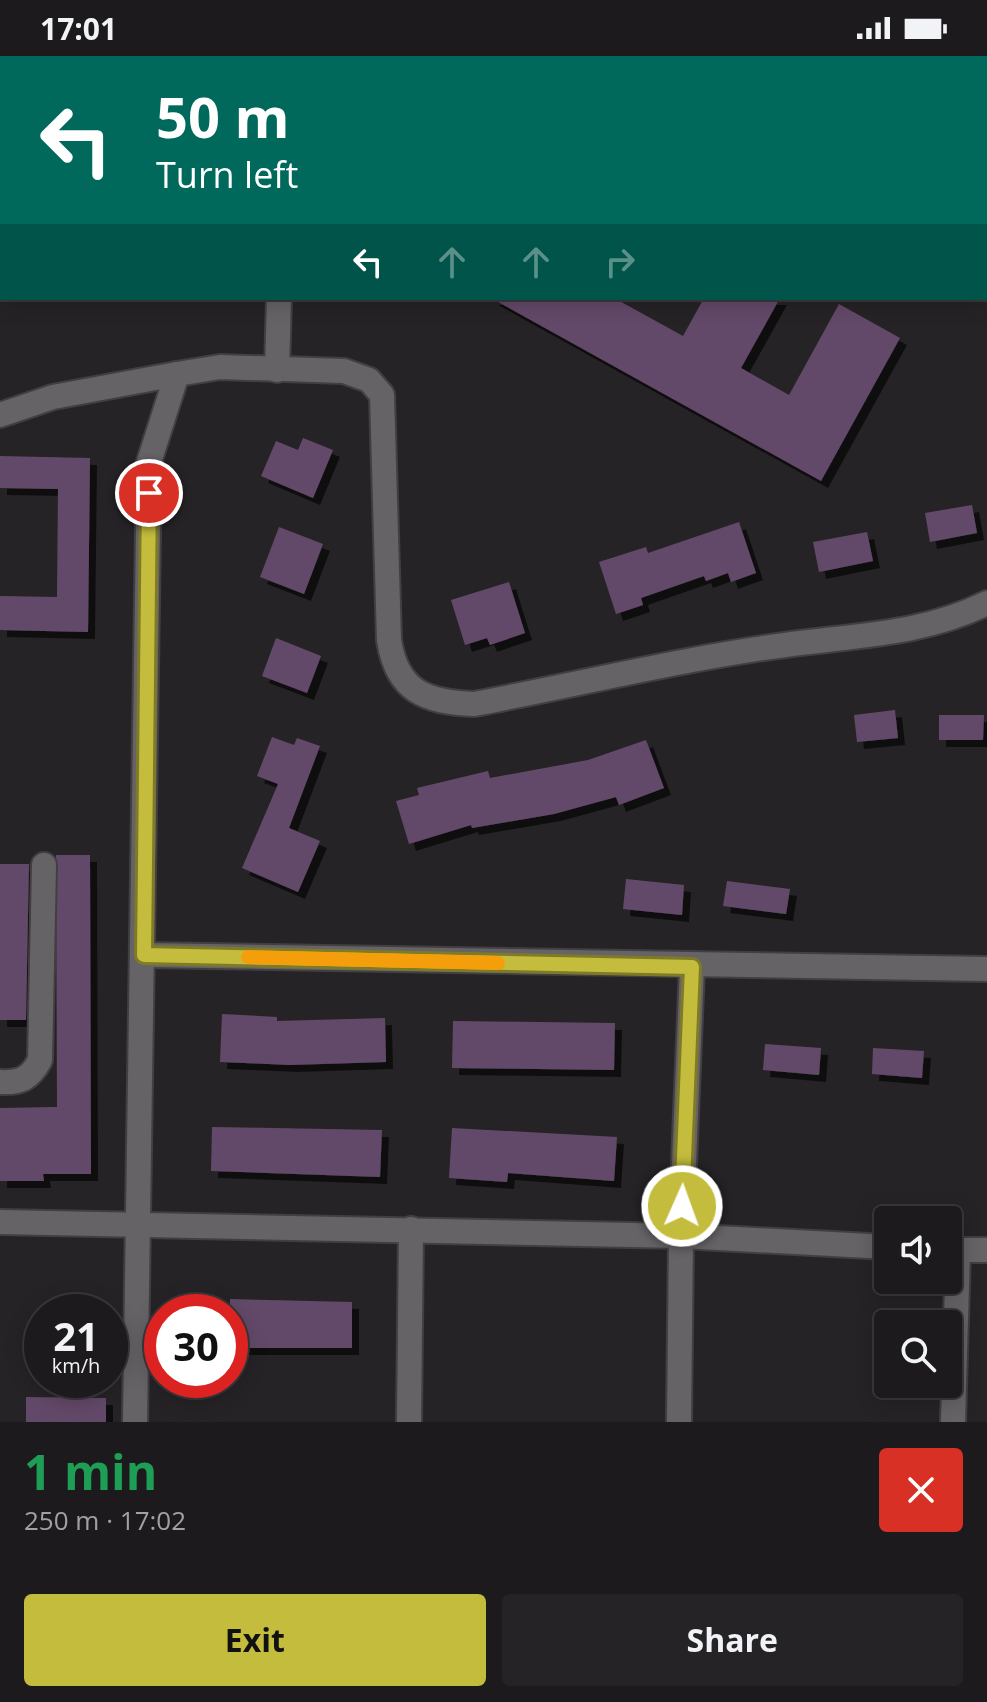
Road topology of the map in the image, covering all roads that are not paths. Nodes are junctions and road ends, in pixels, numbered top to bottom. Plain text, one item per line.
1 (279, 300) edge
2 (277, 370) junction
3 (177, 374) junction
4 (0, 415) edge
5 (987, 603) edge
6 (44, 865) dead end
7 (144, 955) junction
8 (692, 967) junction
9 (987, 969) edge
10 (0, 1082) edge
11 (0, 1222) edge
12 (139, 1225) junction
13 (411, 1229) junction
14 (681, 1236) junction
15 (874, 1246) edge
16 (962, 1250) edge
17 (987, 1250) edge
18 (953, 1294) edge
19 (135, 1422) edge
20 (409, 1422) edge
21 (679, 1422) edge
22 (953, 1422) edge

1 - 2 street
2 - 3 street
2 - 5 street
3 - 4 street
3 - 7 street
6 - 10 street
7 - 8 street
7 - 12 street
8 - 9 street
8 - 14 street
11 - 12 street
12 - 13 street
12 - 19 street
13 - 14 street
13 - 20 street
14 - 15 street
14 - 21 street
16 - 17 street
18 - 22 street

